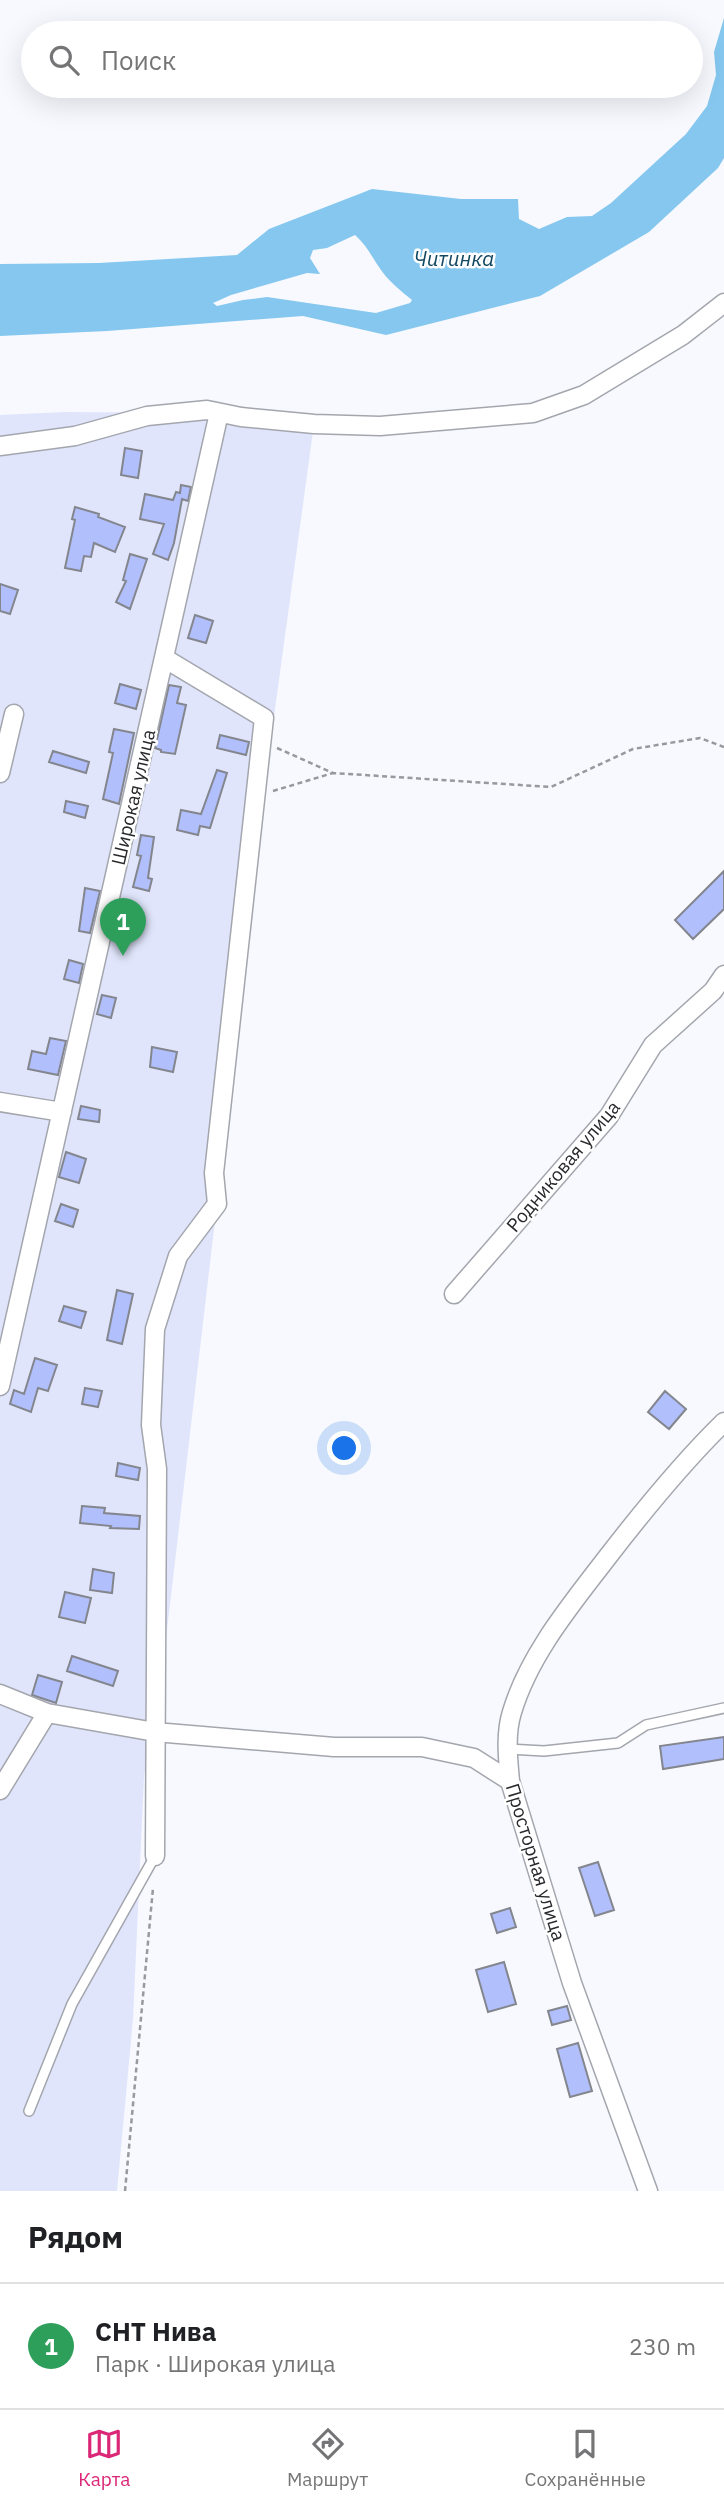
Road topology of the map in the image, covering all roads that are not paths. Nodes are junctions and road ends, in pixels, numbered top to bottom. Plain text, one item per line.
1 (724, 303) edge
2 (219, 413) junction
3 (0, 446) edge
4 (164, 658) junction
5 (14, 714) dead end
6 (0, 773) edge
7 (724, 975) edge
8 (0, 1102) edge
9 (62, 1112) junction
10 (454, 1294) dead end
11 (0, 1386) edge
12 (724, 1422) edge
13 (0, 1694) edge
14 (724, 1708) edge
15 (47, 1713) junction
16 (155, 1731) junction
17 (507, 1749) junction
18 (510, 1781) junction
19 (0, 1790) edge
20 (155, 1856) joint
21 (29, 2111) dead end
22 (648, 2191) edge

1 - 2 street
2 - 3 street
2 - 4 street, Широкая улица
4 - 9 street, Широкая улица
4 - 16 street
5 - 6 street
7 - 10 street, Родниковая улица
8 - 9 street
9 - 11 street, Широкая улица
12 - 17 street, Просторная улица
13 - 15 street
14 - 17 lane
15 - 16 street
15 - 19 street
16 - 18 street
16 - 20 street
17 - 18 street, Просторная улица
18 - 22 street, Просторная улица
20 - 21 lane

